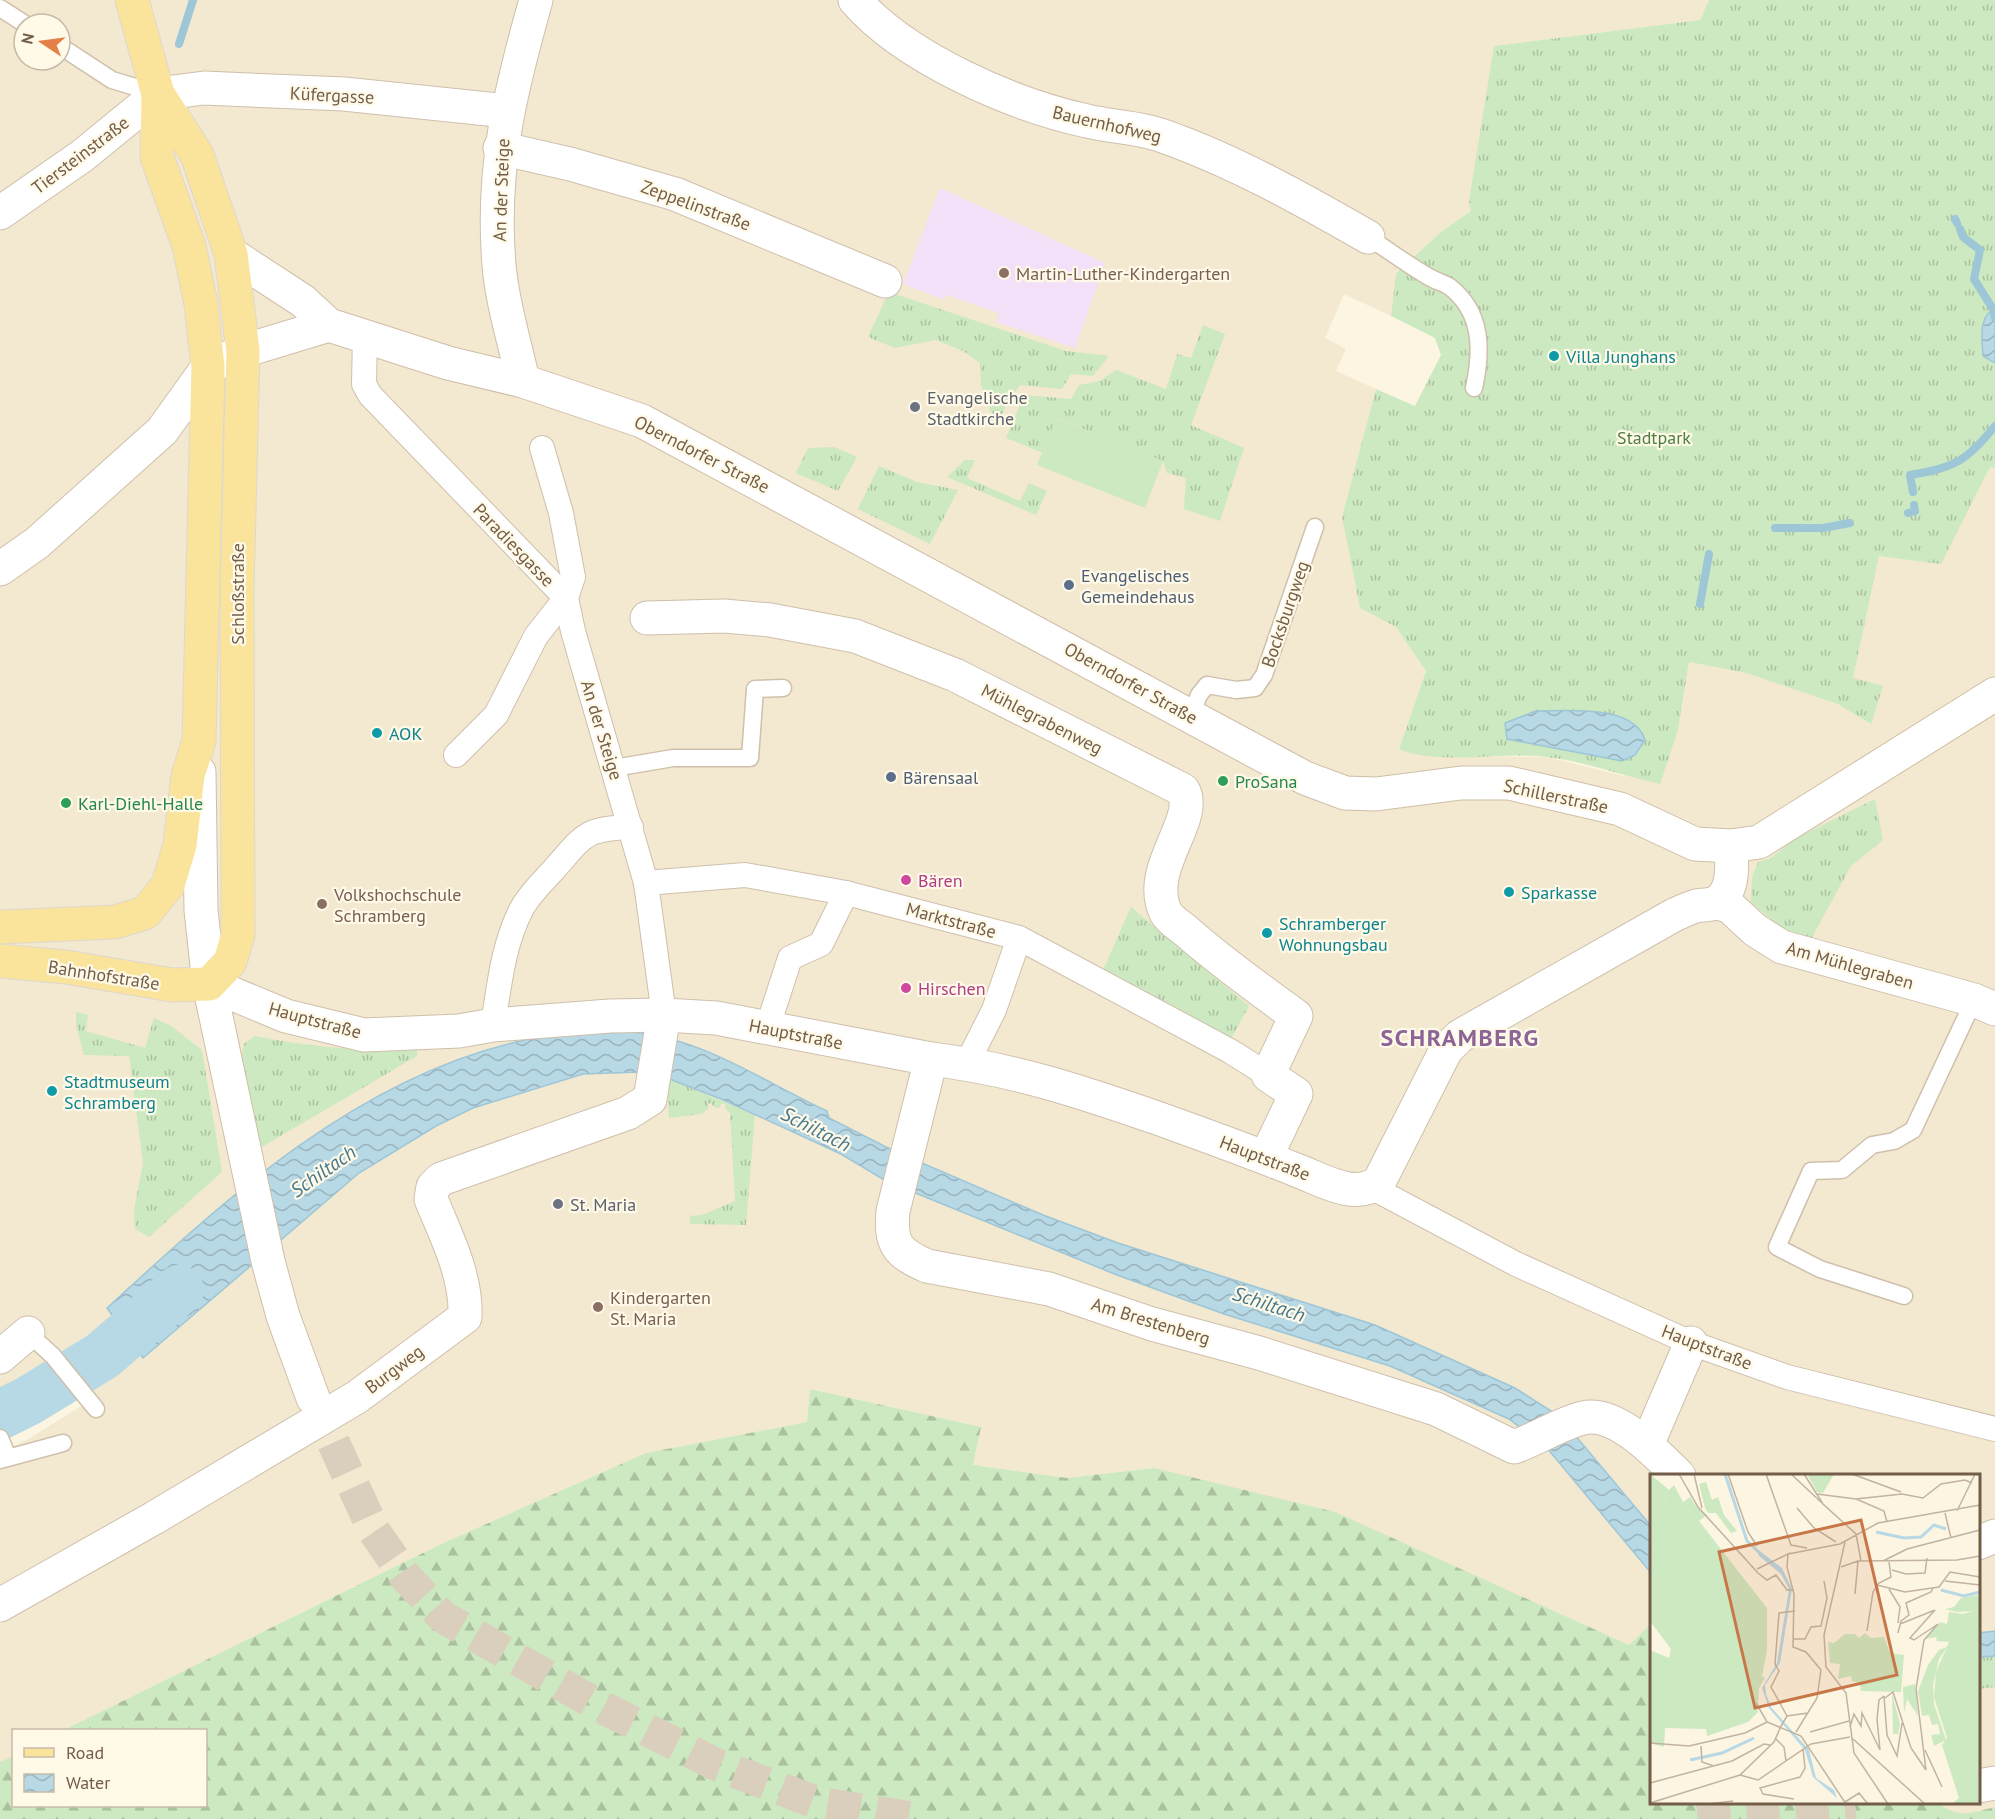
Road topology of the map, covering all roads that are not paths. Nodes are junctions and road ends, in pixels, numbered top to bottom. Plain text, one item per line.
1 (132, 0) edge
2 (536, 0) edge
3 (855, 0) edge
4 (72, 54) edge
5 (158, 94) junction
6 (507, 111) junction
7 (500, 148) junction
8 (0, 213) edge
9 (1368, 237) joint
10 (231, 254) junction
11 (885, 281) dead end
12 (328, 326) junction
13 (365, 336) junction
14 (243, 351) junction
15 (208, 367) junction
16 (523, 381) junction
17 (1474, 388) dead end
18 (542, 448) dead end
19 (1315, 527) dead end
20 (0, 569) edge
21 (566, 598) junction
22 (647, 618) dead end
23 (783, 688) dead end
24 (1995, 694) edge
25 (1191, 715) junction
26 (199, 741) junction
27 (456, 755) dead end
28 (614, 768) junction
29 (1305, 778) joint
30 (631, 827) junction
31 (1731, 846) junction
32 (646, 883) junction
33 (846, 893) junction
34 (1716, 903) junction
35 (0, 927) edge
36 (1019, 938) junction
37 (0, 961) edge
38 (208, 984) junction
39 (1985, 1005) edge
40 (663, 1024) junction
41 (493, 1025) junction
42 (766, 1029) junction
43 (931, 1059) junction
44 (967, 1063) junction
45 (1268, 1075) junction
46 (1266, 1157) junction
47 (1371, 1187) junction
48 (1904, 1296) dead end
49 (28, 1333) joint
50 (1690, 1343) junction
51 (0, 1357) edge
52 (313, 1398) tunnel mouth
53 (96, 1409) dead end
54 (1995, 1430) edge
55 (0, 1438) edge
56 (63, 1443) dead end
57 (1647, 1445) junction
58 (4, 1459) edge
59 (1677, 1474) edge
60 (1995, 1536) edge
61 (1980, 1542) edge
62 (0, 1605) edge
63 (1995, 1783) edge
64 (1980, 1786) edge

1 - 5 main road
2 - 6 street, An der Steige
3 - 9 street, Bauernhofweg
4 - 5 lane
5 - 6 street, Küfergasse
5 - 8 street, Tiersteinstraße
5 - 10 main road
5 - 15 main road, Schloßstraße
6 - 7 street, An der Steige
7 - 11 street, Zeppelinstraße
7 - 16 street, An der Steige
9 - 17 lane
10 - 12 street, Oberndorfer Straße
10 - 14 main road, Schloßstraße
12 - 13 street, Oberndorfer Straße
12 - 14 street
13 - 16 street, Oberndorfer Straße
13 - 21 street, Paradiesgasse
14 - 15 street
14 - 38 main road, Schloßstraße
15 - 20 street
15 - 26 main road, Schloßstraße
16 - 25 street, Oberndorfer Straße
18 - 21 street, An der Steige
19 - 25 lane, Bocksburgweg
21 - 27 street, Paradiesgasse
21 - 28 street, An der Steige
22 - 45 street, Mühlegrabenweg
23 - 28 lane
24 - 31 street, Schillerstraße
25 - 29 street, Oberndorfer Straße
26 - 35 main road
26 - 38 street, Schloßstraße
28 - 30 street, An der Steige
29 - 31 street, Schillerstraße
30 - 32 street, An der Steige
30 - 41 street
31 - 34 street
32 - 33 street, Marktstraße
32 - 40 street, An der Steige
33 - 36 street, Marktstraße
33 - 42 street
34 - 39 street, Am Mühlegraben
34 - 47 street
36 - 44 street
36 - 45 street, Marktstraße
37 - 38 main road, Bahnhofstraße
38 - 41 street, Hauptstraße
38 - 52 street, Schloßstraße
39 - 48 lane
40 - 41 street, Hauptstraße
40 - 42 street, Hauptstraße
40 - 62 street, Burgweg
42 - 43 street, Hauptstraße
43 - 44 street, Hauptstraße
43 - 57 street, Am Brestenberg
44 - 46 street, Hauptstraße
45 - 46 street
46 - 47 street, Hauptstraße
47 - 50 street, Hauptstraße
49 - 51 street
49 - 53 lane
50 - 54 street, Hauptstraße
50 - 57 street
55 - 58 lane
56 - 58 lane
57 - 59 street
60 - 61 street
63 - 64 street

